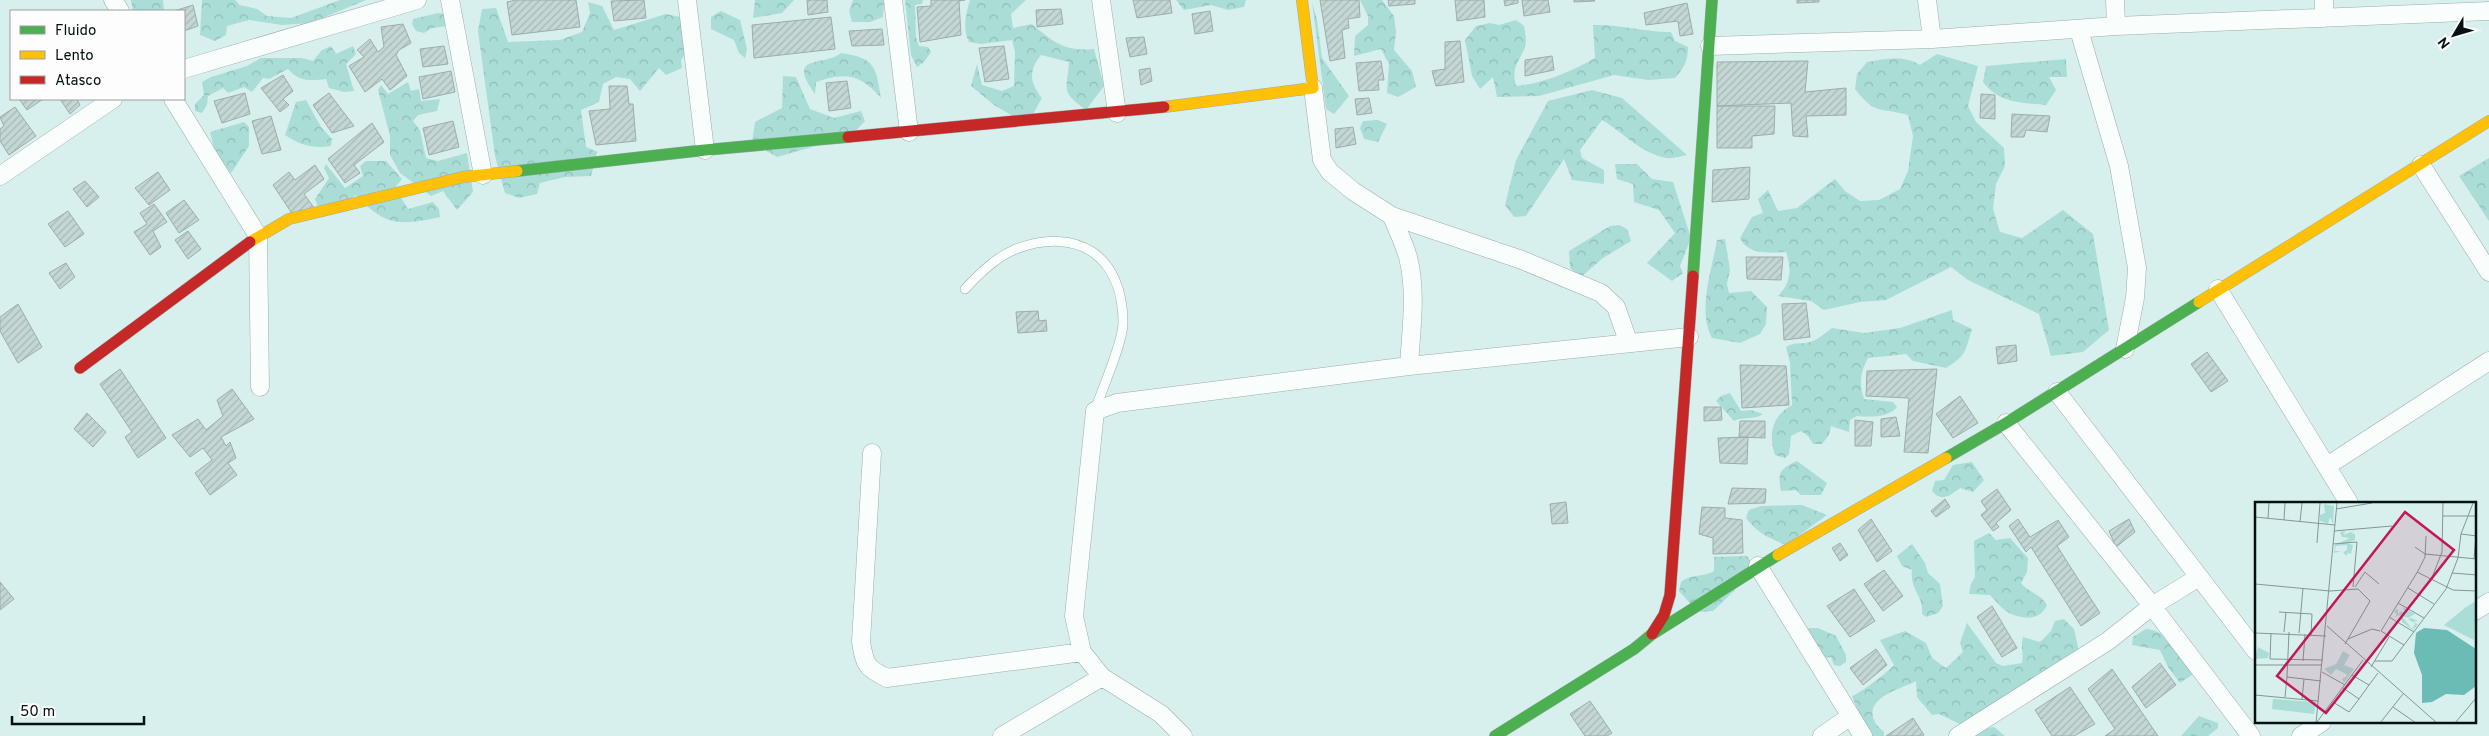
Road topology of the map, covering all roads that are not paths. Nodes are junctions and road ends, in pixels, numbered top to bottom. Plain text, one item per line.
1 (418, 0) edge
2 (450, 0) edge
3 (687, 0) edge
4 (893, 0) edge
5 (1101, 0) edge
6 (1302, 0) edge
7 (1712, 0) edge
8 (1927, 0) edge
9 (2115, 0) edge
10 (2324, 9) edge
11 (2489, 11) edge
12 (2116, 26) junction
13 (2079, 30) junction
14 (1932, 39) junction
15 (1710, 46) junction
16 (185, 69) edge
17 (1312, 88) junction
18 (112, 100) edge
19 (174, 100) edge
20 (1117, 113) junction
21 (2489, 121) edge
22 (909, 132) junction
23 (705, 150) junction
24 (2421, 165) junction
25 (483, 175) junction
26 (0, 176) edge
27 (1392, 216) junction
28 (258, 236) junction
29 (2489, 272) edge
30 (965, 289) dead end
31 (2218, 289) junction
32 (1689, 337) junction
33 (1628, 341) junction
34 (2125, 349) junction
35 (2489, 361) edge
36 (1409, 366) junction
37 (80, 368) dead end
38 (260, 387) dead end
39 (2057, 392) junction
40 (1095, 411) junction
41 (2006, 423) junction
42 (872, 453) dead end
43 (2327, 466) junction
44 (2348, 502) edge
45 (1758, 566) junction
46 (2199, 577) junction
47 (2489, 602) edge
48 (2152, 606) junction
49 (2476, 609) edge
50 (1651, 635) junction
51 (2255, 650) edge
52 (1082, 652) junction
53 (1102, 677) junction
54 (1851, 716) junction
55 (1002, 736) edge
56 (1183, 736) edge
57 (1495, 736) edge
58 (1822, 736) edge
59 (1864, 736) edge
60 (1958, 736) edge
61 (2251, 736) edge

1 - 16 street
2 - 25 street
3 - 23 street
4 - 22 street
5 - 20 street
6 - 17 street
7 - 15 street
8 - 14 street
9 - 12 street
10 - 11 street
10 - 12 street
12 - 13 street
13 - 14 street
13 - 34 street
14 - 15 street
15 - 32 street
17 - 20 street
17 - 27 street
18 - 26 street
19 - 28 street
20 - 22 street
21 - 24 street
22 - 23 street
23 - 25 street
24 - 29 street
24 - 31 street
25 - 28 street
27 - 33 street
27 - 36 street
28 - 37 street
28 - 38 street
30 - 40 lane
31 - 34 street
31 - 43 street
32 - 33 street
32 - 50 street
33 - 36 street
34 - 39 street
35 - 43 street
36 - 40 street
39 - 41 street
39 - 46 street
40 - 52 street
41 - 45 street
41 - 48 street
42 - 52 street
43 - 44 street
45 - 50 street
45 - 54 street
46 - 48 street
46 - 51 street
47 - 49 street
48 - 60 street
48 - 61 street
50 - 57 street
52 - 53 street
53 - 55 street
53 - 56 street
54 - 58 street
54 - 59 street

